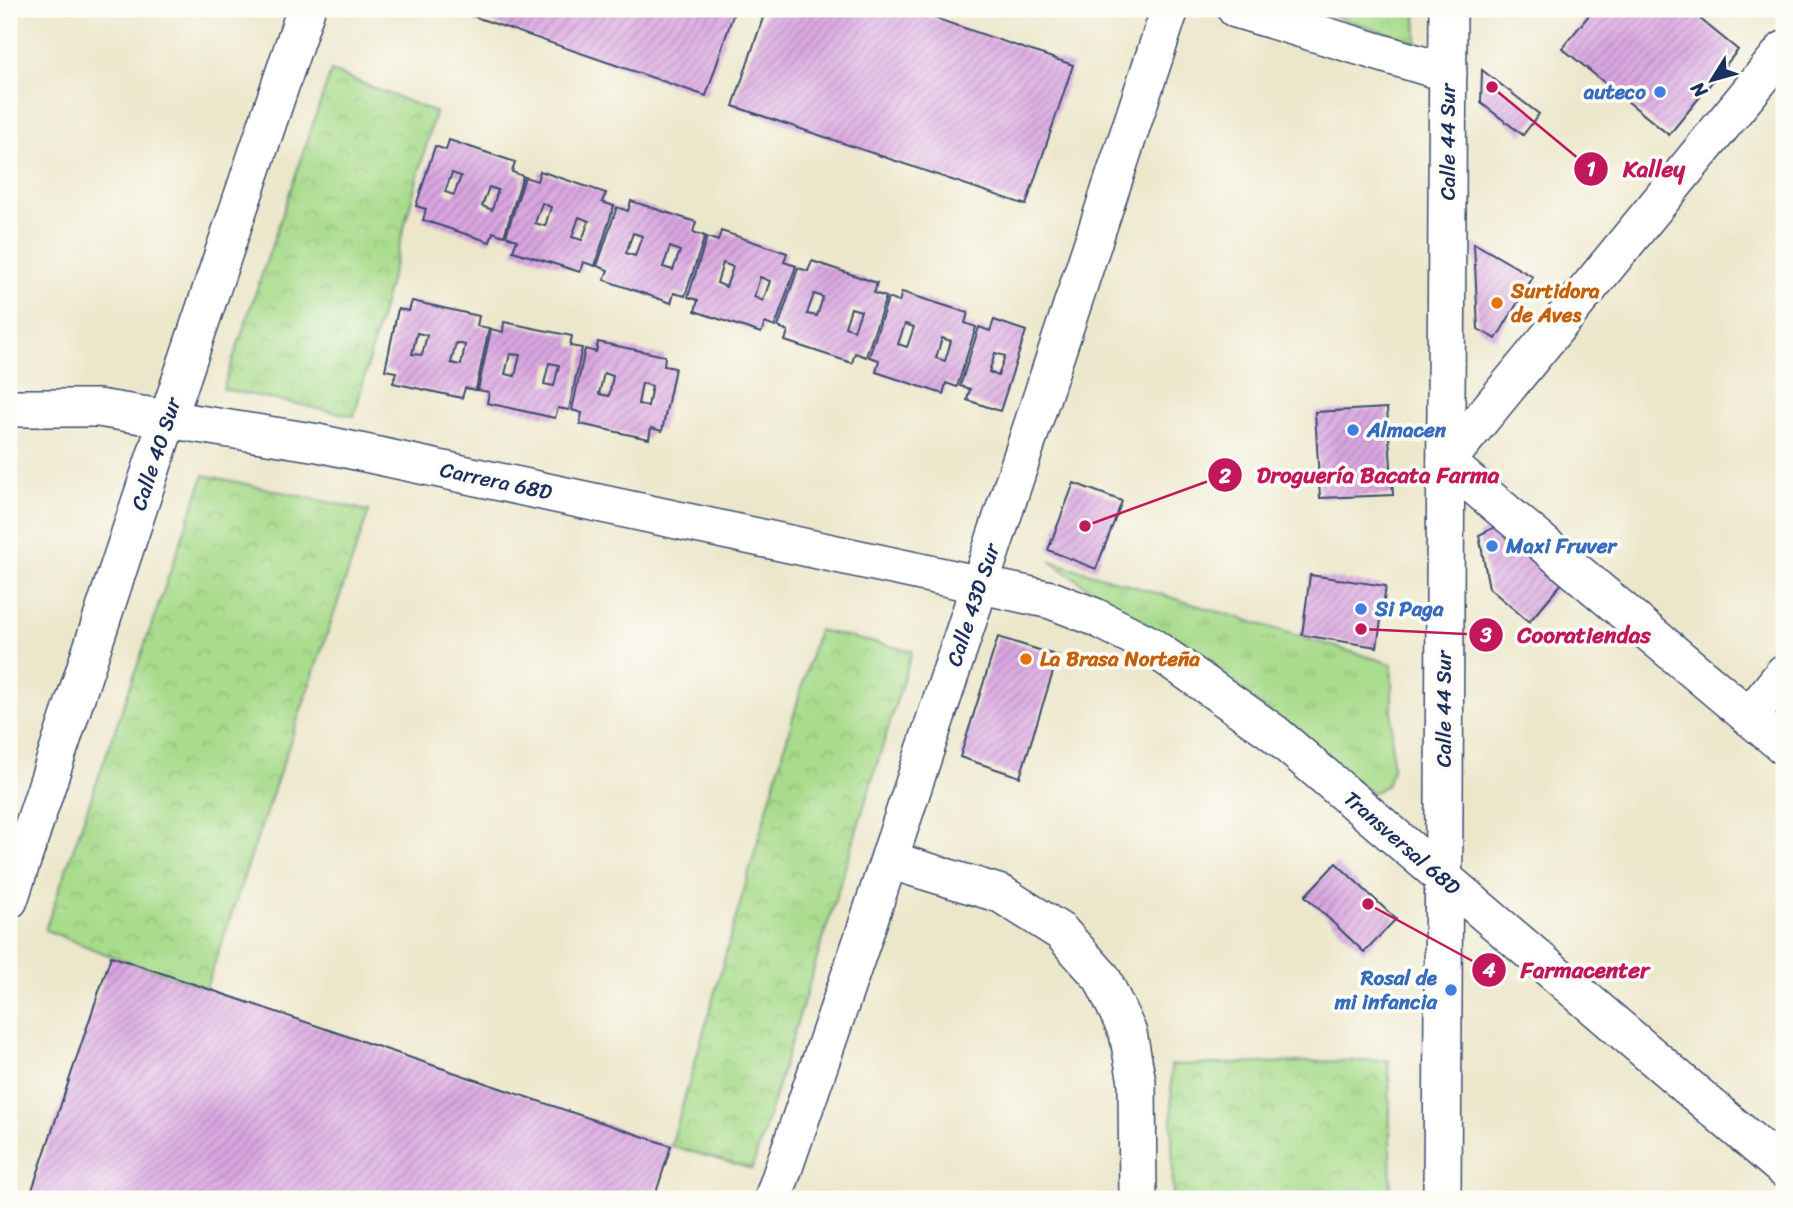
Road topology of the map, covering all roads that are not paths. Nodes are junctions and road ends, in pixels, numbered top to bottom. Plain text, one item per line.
1 (306, 9) edge
2 (1170, 9) edge
3 (1236, 9) edge
4 (1448, 9) edge
5 (1784, 50) edge
6 (1448, 73) junction
7 (9, 408) edge
8 (168, 418) junction
9 (1446, 462) junction
10 (980, 585) junction
11 (1784, 673) edge
12 (1749, 717) junction
13 (1784, 746) edge
14 (889, 860) junction
15 (1444, 879) junction
16 (10, 896) edge
17 (1784, 1169) edge
18 (773, 1199) edge
19 (1138, 1199) edge
20 (1442, 1199) edge

1 - 8 street, Calle 40 Sur
2 - 10 street, Calle 43D Sur
3 - 6 street
4 - 6 street, Calle 44 Sur
5 - 9 street
6 - 9 street, Calle 44 Sur
7 - 8 street, Carrera 68D
8 - 10 street, Carrera 68D
8 - 16 street, Calle 40 Sur
9 - 12 street
9 - 15 street, Calle 44 Sur
10 - 14 street, Calle 43D Sur
10 - 15 street, Transversal 68D
11 - 12 street
12 - 13 street
14 - 18 street, Calle 43D Sur
14 - 19 street
15 - 17 street, Transversal 68D
15 - 20 street, Calle 44 Sur

